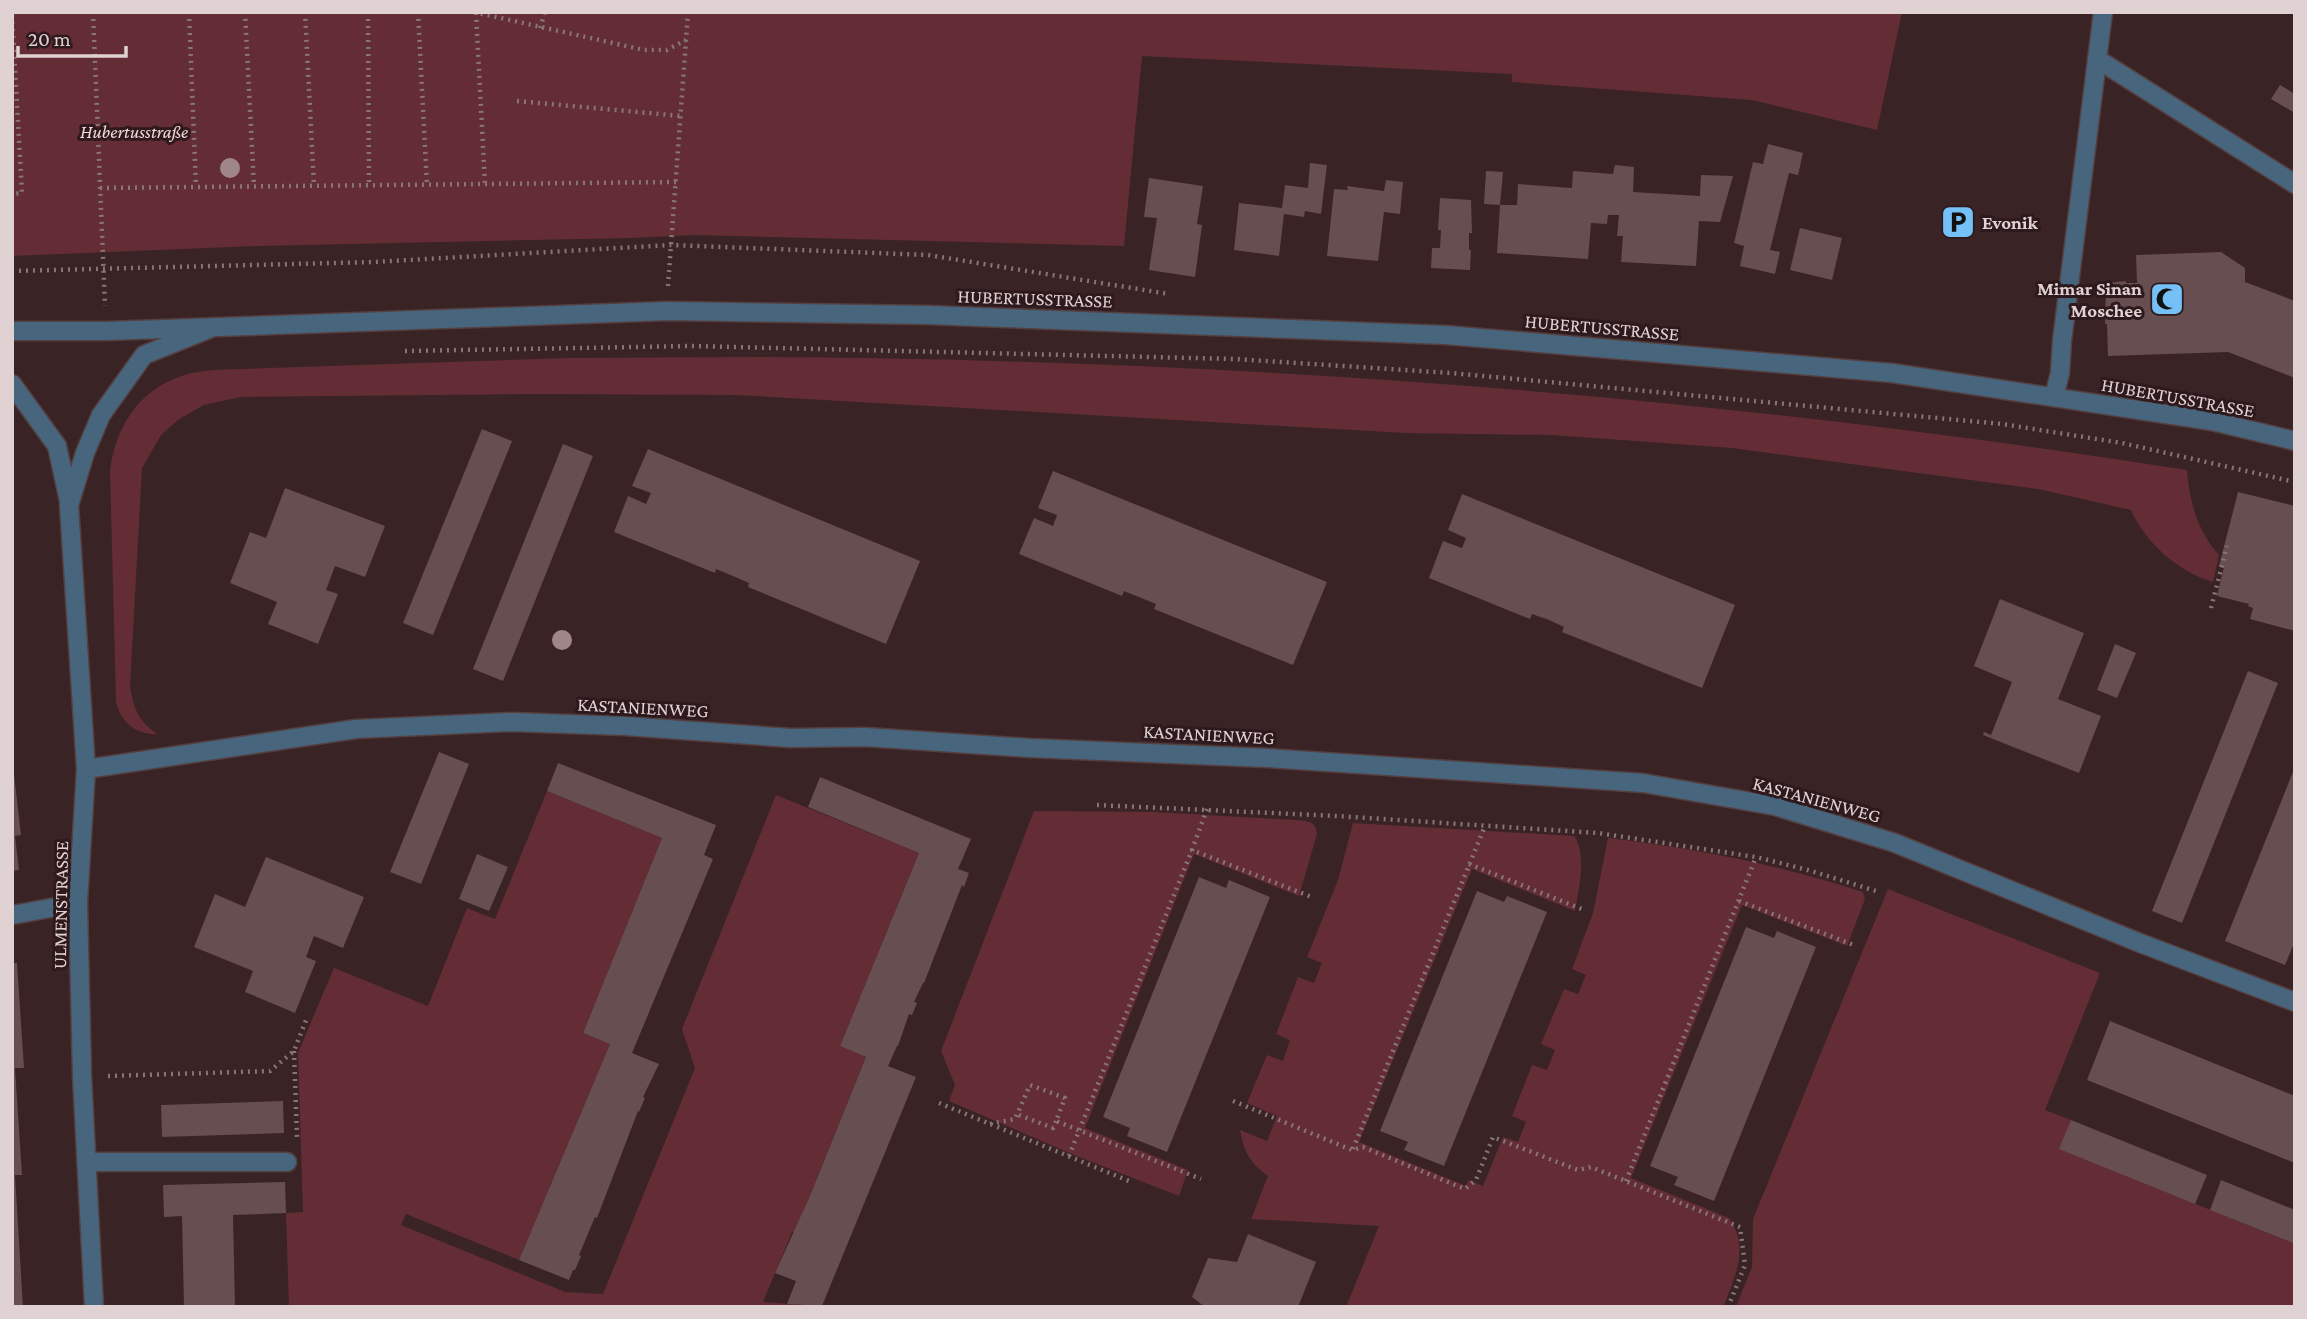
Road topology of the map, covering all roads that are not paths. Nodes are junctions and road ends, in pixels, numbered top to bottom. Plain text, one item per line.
1 (2102, 12) edge
2 (2097, 60) junction
3 (2295, 184) edge
4 (213, 327) junction
5 (12, 331) edge
6 (12, 384) edge
7 (2054, 397) junction
8 (2295, 441) edge
9 (69, 505) junction
10 (86, 769) junction
11 (78, 903) junction
12 (12, 915) edge
13 (2295, 1002) edge
14 (287, 1161) road end
15 (87, 1163) junction
16 (94, 1307) edge

1 - 2 street
2 - 3 street
2 - 7 street
4 - 5 street, HUBERTUSSTRASSE
4 - 7 street, HUBERTUSSTRASSE
4 - 9 street, ULMENSTRASSE
6 - 9 street, ULMENSTRASSE
7 - 8 street, HUBERTUSSTRASSE
9 - 10 street, ULMENSTRASSE
10 - 11 street, ULMENSTRASSE
10 - 13 street, KASTANIENWEG
11 - 12 street
11 - 15 street, ULMENSTRASSE
14 - 15 street
15 - 16 street, ULMENSTRASSE

